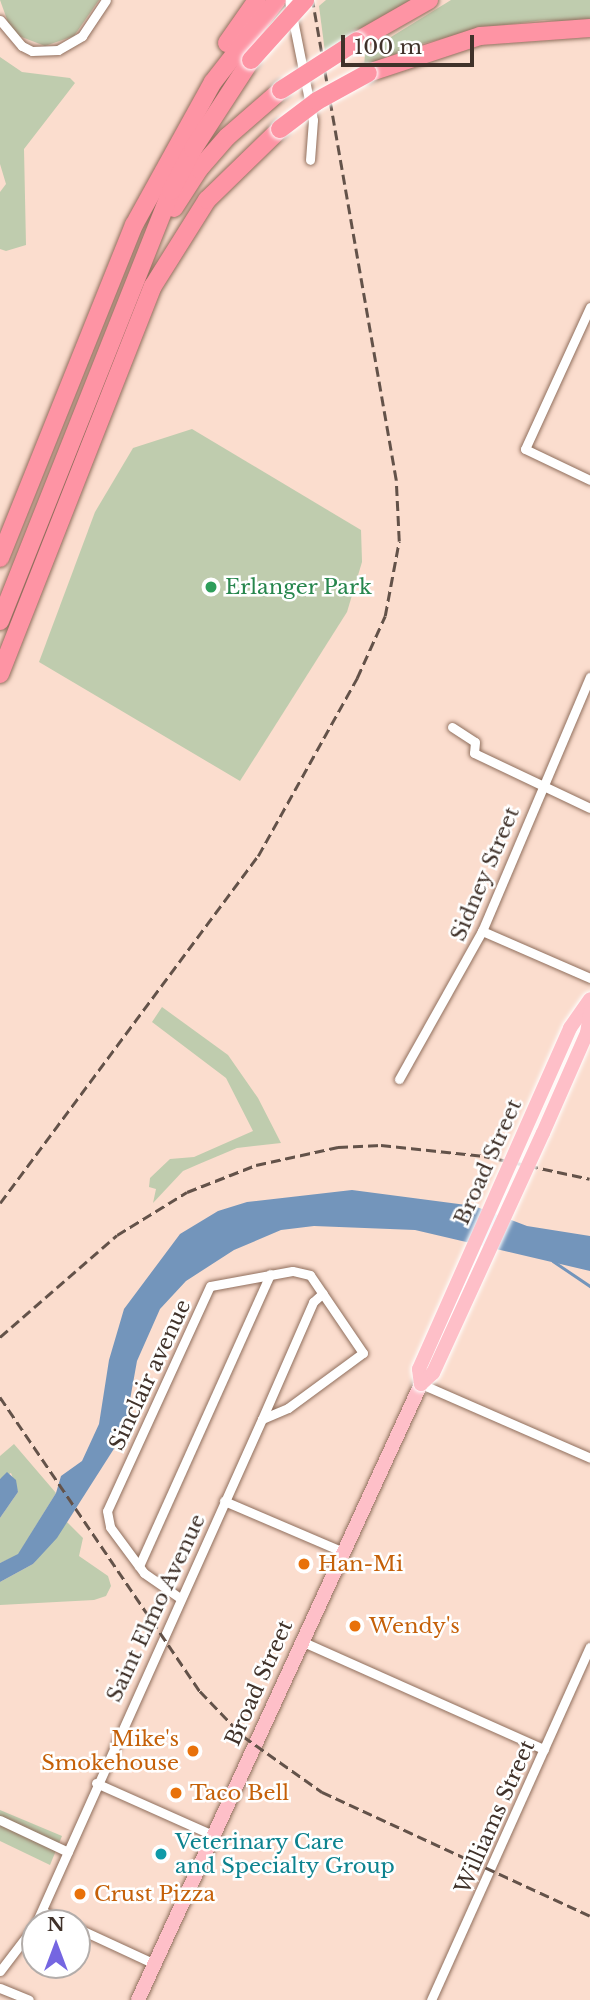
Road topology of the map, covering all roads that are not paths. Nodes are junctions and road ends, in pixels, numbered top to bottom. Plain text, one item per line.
1 (106, 0) edge
2 (277, 0) edge
3 (289, 0) edge
4 (305, 0) edge
5 (429, 0) edge
6 (256, 9) edge
7 (0, 20) edge
8 (590, 28) edge
9 (310, 160) dead end
10 (148, 249) junction
11 (590, 307) edge
12 (587, 324) edge
13 (590, 480) edge
14 (0, 558) edge
15 (0, 621) edge
16 (0, 674) edge
17 (590, 677) edge
18 (452, 727) dead end
19 (541, 785) junction
20 (590, 808) edge
21 (482, 931) junction
22 (590, 978) edge
23 (590, 999) edge
24 (590, 1013) edge
25 (399, 1079) dead end
26 (270, 1274) junction
27 (323, 1293) junction
28 (421, 1384) junction
29 (262, 1419) junction
30 (590, 1458) edge
31 (225, 1501) junction
32 (341, 1551) junction
33 (139, 1566) junction
34 (180, 1598) junction
35 (301, 1641) junction
36 (590, 1647) edge
37 (544, 1749) junction
38 (96, 1783) junction
39 (0, 1820) edge
40 (213, 1835) junction
41 (68, 1852) junction
42 (43, 1909) edge
43 (91, 1934) edge
44 (21, 1943) edge
45 (155, 1964) junction
46 (0, 1971) edge
47 (0, 1988) edge
48 (29, 2000) edge
49 (138, 2000) edge
50 (431, 2000) edge

1 - 7 street
2 - 6 highway
3 - 9 street
4 - 10 highway, bridge
5 - 10 highway, bridge
6 - 14 highway
8 - 16 highway, bridge
10 - 15 highway
11 - 12 street
12 - 13 street
17 - 19 street, Sidney Street
18 - 19 street
19 - 20 street
19 - 21 street, Sidney Street
21 - 22 street
21 - 25 street, Sidney Street
23 - 28 main road, Broad Street, bridge
24 - 28 main road, Broad Street, bridge
26 - 27 street, Sinclair avenue
26 - 33 street
26 - 33 street, Sinclair avenue
27 - 29 street, Saint Elmo Avenue
27 - 29 street, Sinclair avenue
28 - 30 street
28 - 32 main road, Broad Street
29 - 31 street, Saint Elmo Avenue
31 - 32 street
31 - 34 street, Saint Elmo Avenue
32 - 35 main road, Broad Street
33 - 34 street, Sinclair avenue
34 - 38 street, Saint Elmo Avenue
35 - 37 street
35 - 40 main road, Broad Street
36 - 37 street, Williams Street
37 - 50 street, Williams Street
38 - 40 street
38 - 41 street, Saint Elmo Avenue
39 - 41 street
40 - 45 main road, Broad Street
41 - 42 street, Saint Elmo Avenue
43 - 45 street
44 - 46 street, Saint Elmo Avenue
45 - 49 main road, Broad Street
47 - 48 street

